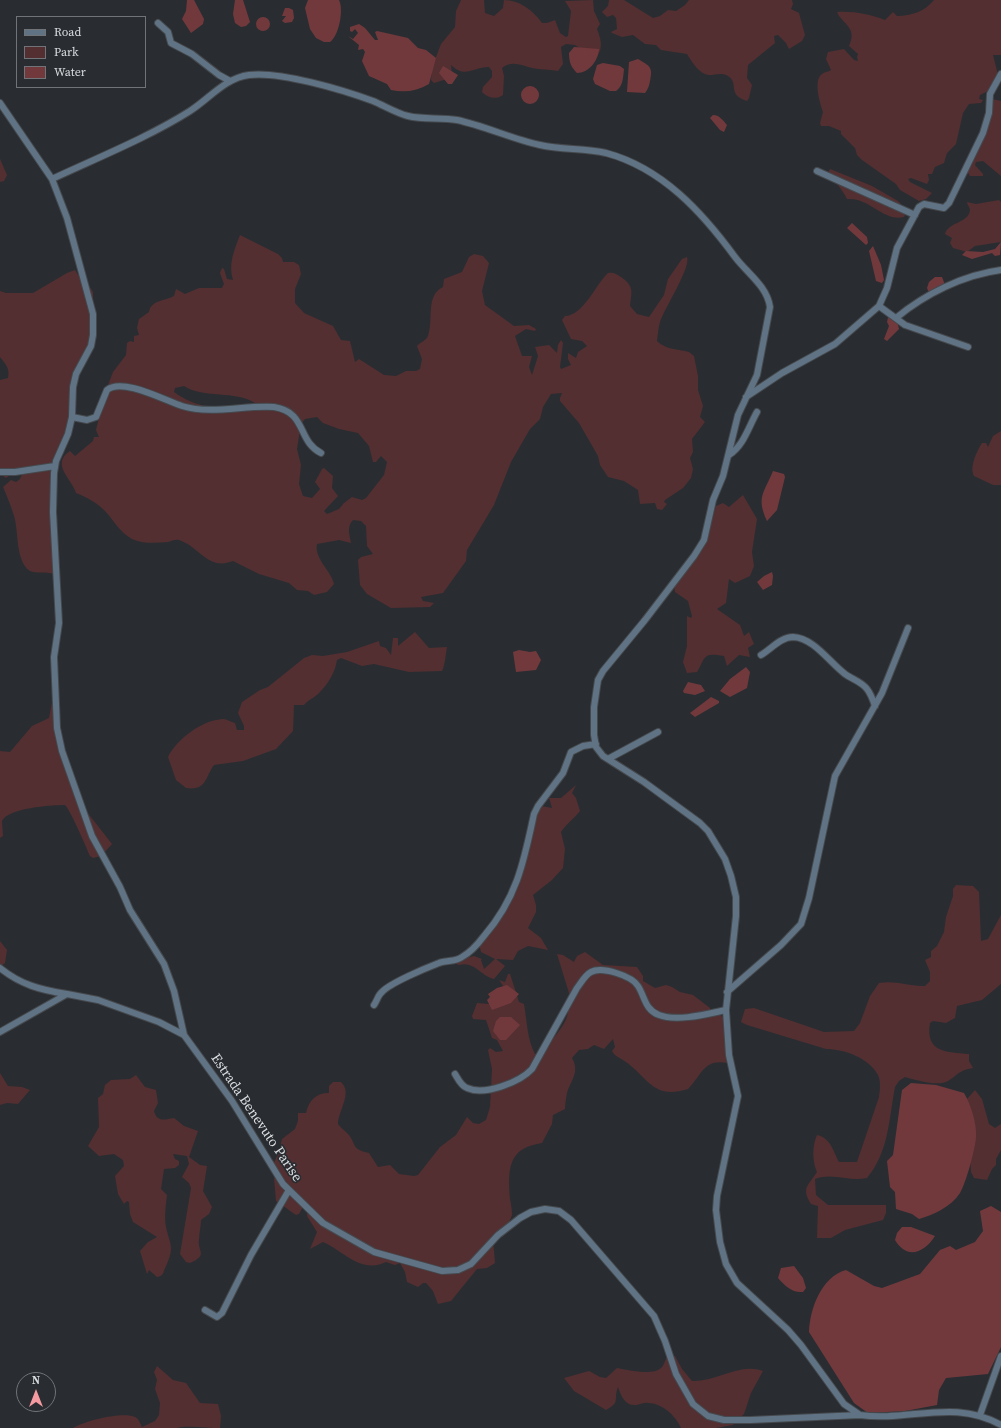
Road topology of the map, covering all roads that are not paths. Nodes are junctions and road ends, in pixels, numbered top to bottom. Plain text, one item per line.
1 (158, 23) dead end
2 (1001, 74) edge
3 (230, 81) junction
4 (0, 103) edge
5 (817, 171) dead end
6 (52, 179) junction
7 (915, 215) junction
8 (1001, 270) edge
9 (879, 306) junction
10 (896, 318) junction
11 (968, 347) dead end
12 (745, 398) junction
13 (757, 412) dead end
14 (72, 417) junction
15 (320, 453) dead end
16 (728, 455) junction
17 (55, 466) junction
18 (0, 472) edge
19 (908, 628) dead end
20 (761, 655) dead end
21 (875, 706) junction
22 (658, 732) dead end
23 (596, 744) junction
24 (608, 759) junction
25 (0, 968) edge
26 (727, 992) junction
27 (68, 994) junction
28 (374, 1005) dead end
29 (726, 1010) junction
30 (0, 1032) edge
31 (184, 1035) junction
32 (455, 1074) dead end
33 (289, 1190) junction
34 (205, 1310) dead end
35 (1001, 1356) edge
36 (860, 1415) junction
37 (980, 1415) junction
38 (1001, 1426) edge

1 - 3 street
2 - 7 street
3 - 6 street
3 - 12 street
4 - 6 street
5 - 7 street
6 - 14 street
7 - 9 street
8 - 10 street
9 - 10 street
9 - 12 street
10 - 11 street
12 - 16 street
13 - 16 street
14 - 15 street
14 - 17 street
16 - 23 street
17 - 18 street
17 - 31 street
19 - 21 street
20 - 21 street
21 - 26 street
22 - 24 street
23 - 24 street
23 - 28 street
24 - 26 street
25 - 27 street
26 - 29 street
27 - 30 street
27 - 31 street
29 - 32 street
29 - 36 street
31 - 33 street, Estrada Benevuto Parise
33 - 34 street
33 - 36 street, Estrada Benevuto Parise
35 - 37 street
36 - 37 street, Estrada Benevuto Parise
37 - 38 street, Estrada Benevuto Parise

